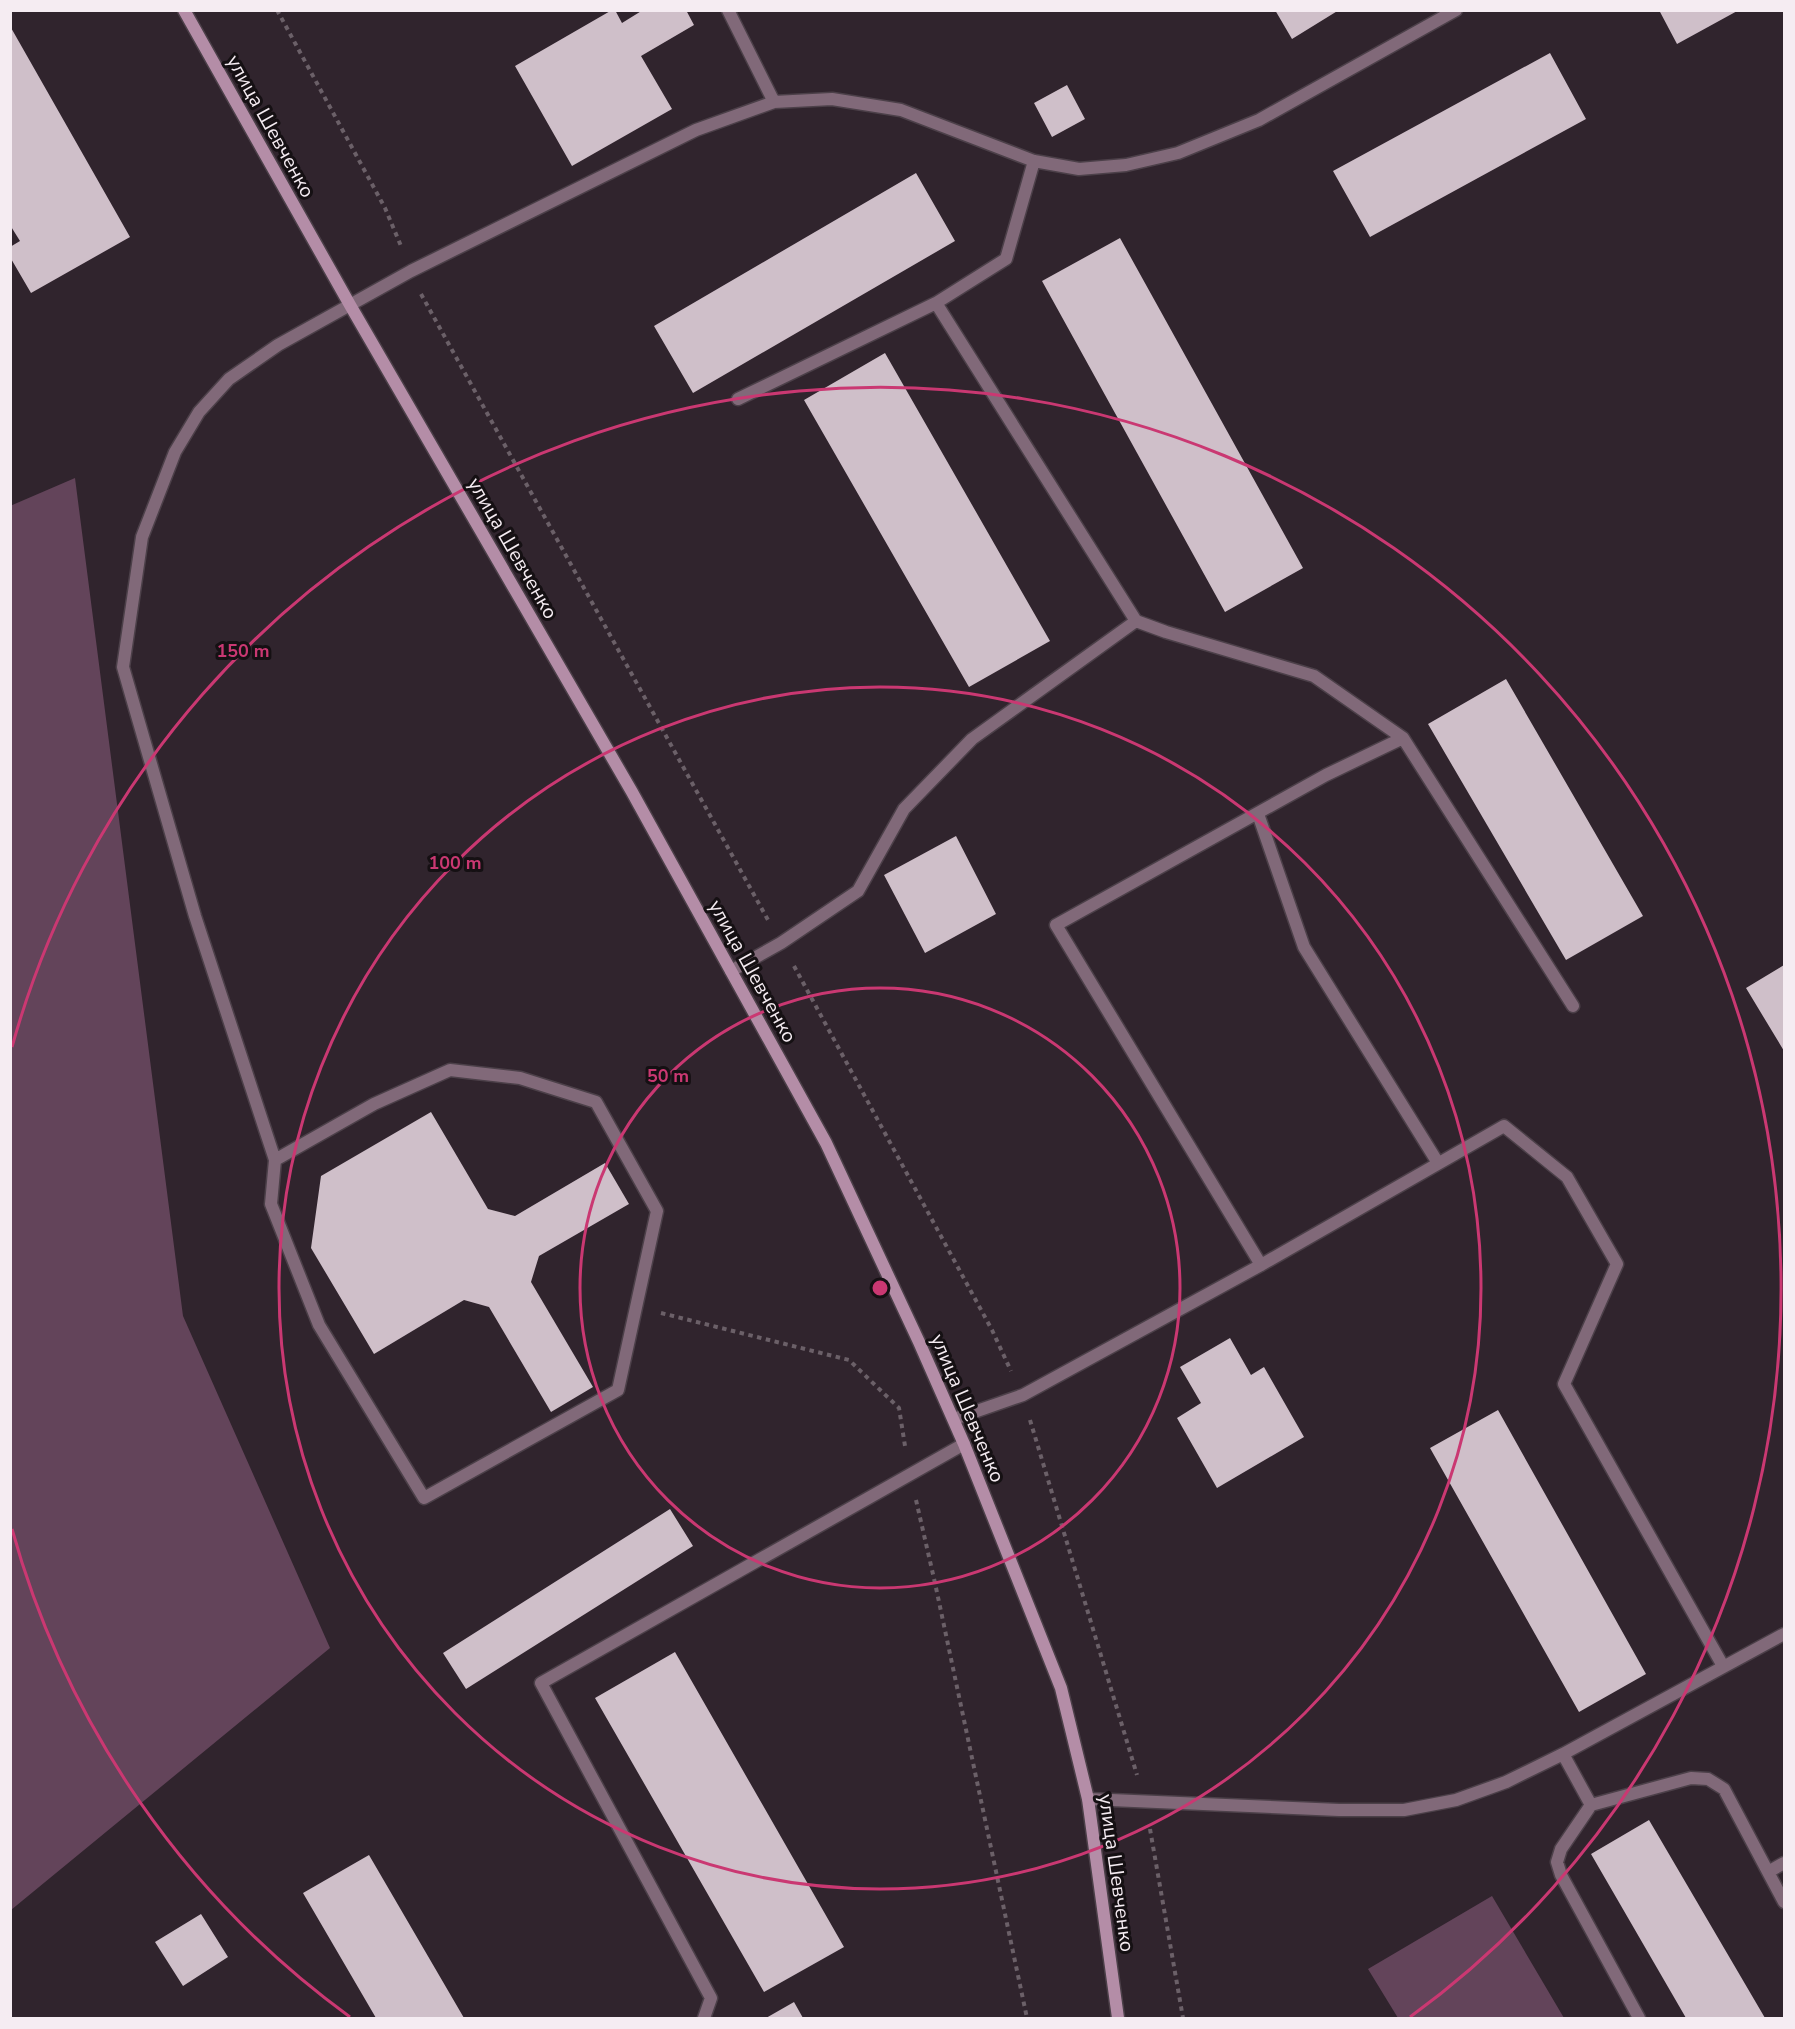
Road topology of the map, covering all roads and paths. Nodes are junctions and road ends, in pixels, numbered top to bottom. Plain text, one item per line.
1 (184, 10) edge
2 (277, 10) edge
3 (728, 10) edge
4 (1456, 10) edge
5 (774, 102) junction
6 (1035, 161) junction
7 (411, 271) junction
8 (936, 303) junction
9 (350, 305) junction
10 (738, 399) dead end
11 (1136, 621) junction
12 (1403, 738) junction
13 (1258, 814) junction
14 (781, 942) junction
15 (731, 970) junction
16 (1573, 1006) dead end
17 (275, 1160) junction
18 (1438, 1163) junction
19 (1261, 1265) junction
20 (636, 1307) junction
21 (1023, 1395) junction
22 (954, 1419) junction
23 (964, 1444) junction
24 (910, 1474) junction
25 (1785, 1634) edge
26 (1723, 1666) junction
27 (1563, 1754) junction
28 (1088, 1799) junction
29 (1145, 1801) junction
30 (1591, 1805) junction
31 (1785, 1863) edge
32 (1768, 1872) junction
33 (1785, 1902) edge
34 (704, 2019) edge
35 (1027, 2019) edge
36 (1118, 2019) edge
37 (1183, 2019) edge
38 (1639, 2019) edge

1 - 9 street, улица Шевченко
2 - 7 path
3 - 5 lane
4 - 6 lane
5 - 6 lane
5 - 7 lane
6 - 8 lane
7 - 9 lane
7 - 14 path
8 - 10 lane
8 - 11 lane
9 - 15 street, улица Шевченко
9 - 17 lane
11 - 12 lane
11 - 14 lane
12 - 13 lane
12 - 16 lane
13 - 18 lane
13 - 19 lane
14 - 15 lane
14 - 21 path
15 - 22 street, улица Шевченко
17 - 20 lane
17 - 20 lane
18 - 19 lane
18 - 26 lane
19 - 21 lane
20 - 24 path
21 - 22 lane
21 - 29 path
22 - 23 street, улица Шевченко
23 - 24 lane
23 - 28 street, улица Шевченко
24 - 34 lane
24 - 35 path
25 - 26 lane
26 - 27 lane
27 - 29 lane
27 - 30 lane
28 - 29 lane
28 - 36 street, улица Шевченко
29 - 37 path
30 - 32 lane
30 - 38 lane
31 - 32 lane
32 - 33 lane

